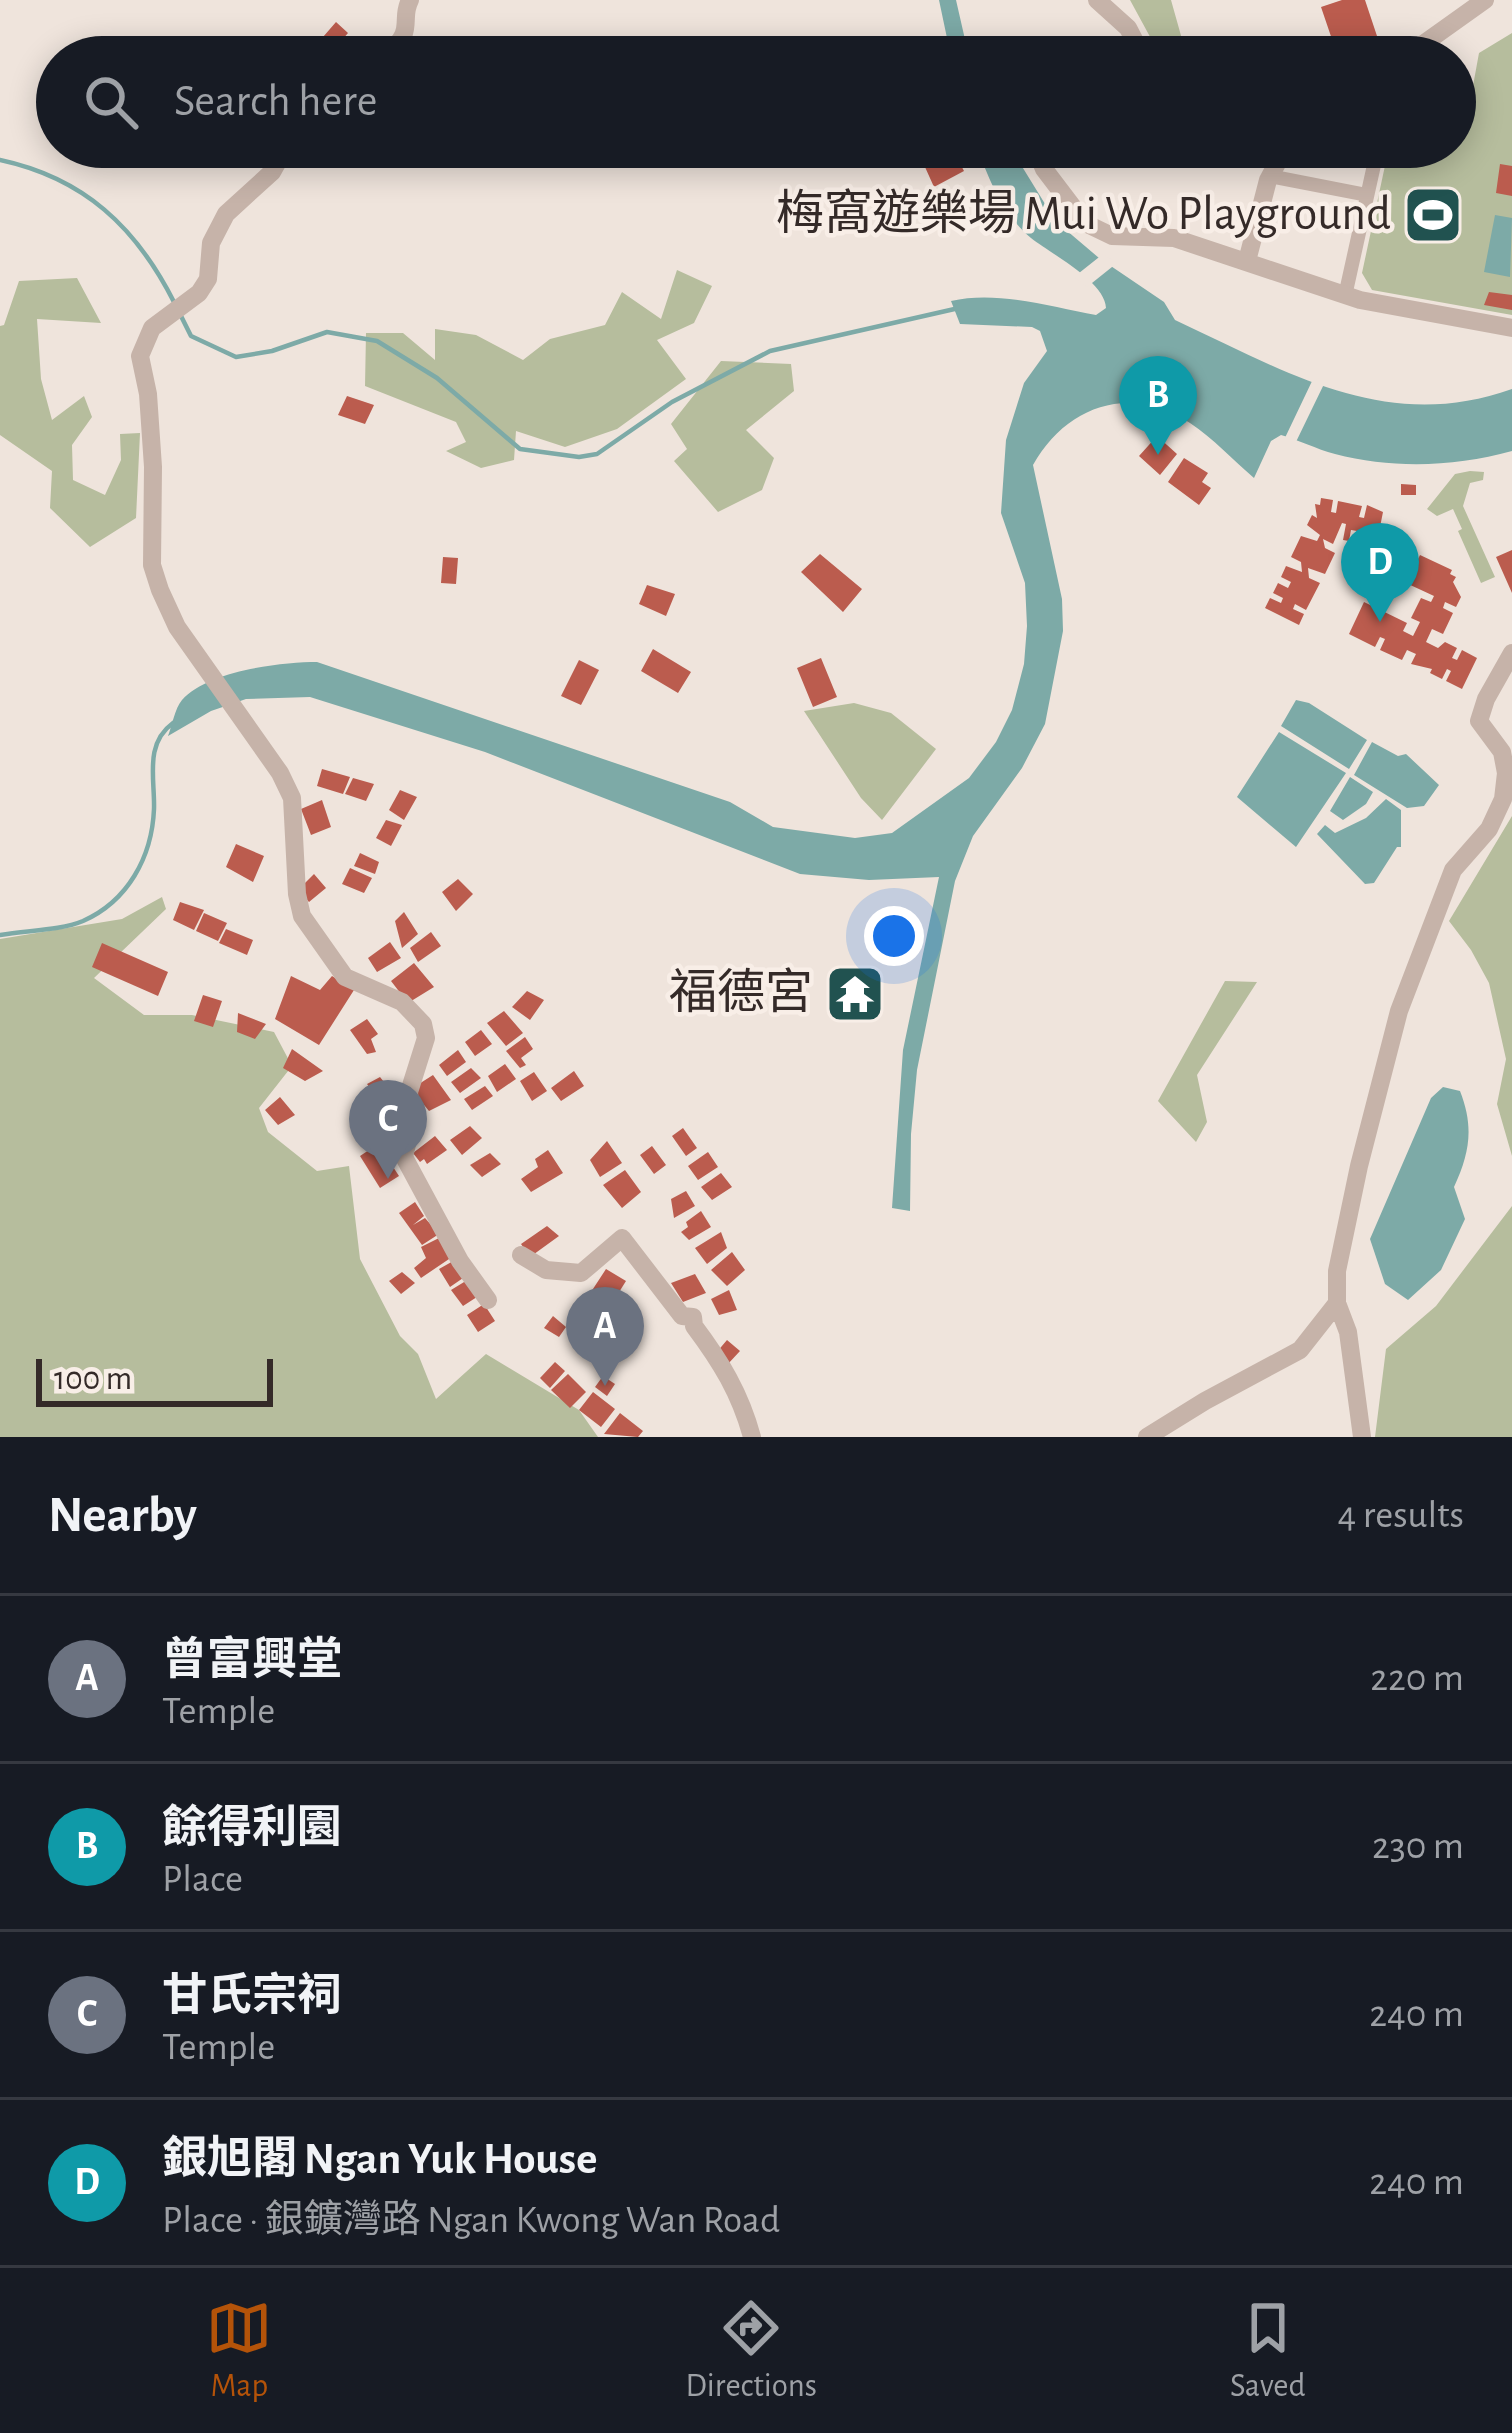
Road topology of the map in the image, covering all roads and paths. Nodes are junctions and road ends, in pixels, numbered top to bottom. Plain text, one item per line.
1 (410, 0) edge
2 (1097, 0) edge
3 (1486, 0) edge
4 (402, 36) edge
5 (1132, 36) edge
6 (1435, 36) edge
7 (274, 168) edge
8 (1044, 168) edge
9 (1274, 168) edge
10 (1373, 168) edge
11 (1270, 176) junction
12 (1367, 195) junction
13 (1247, 261) junction
14 (1345, 296) junction
15 (1512, 328) edge
16 (1512, 653) edge
17 (520, 1256) dead end
18 (488, 1300) dead end
19 (1337, 1303) junction
20 (752, 1437) edge
21 (1147, 1437) edge
22 (1362, 1437) edge

1 - 4 street
2 - 5 street
3 - 6 street
7 - 18 street
8 - 13 street
9 - 11 street
10 - 12 street
11 - 12 street
11 - 13 street
12 - 14 street
13 - 14 street
14 - 15 street
16 - 19 street
17 - 20 street
19 - 21 street
19 - 22 street

